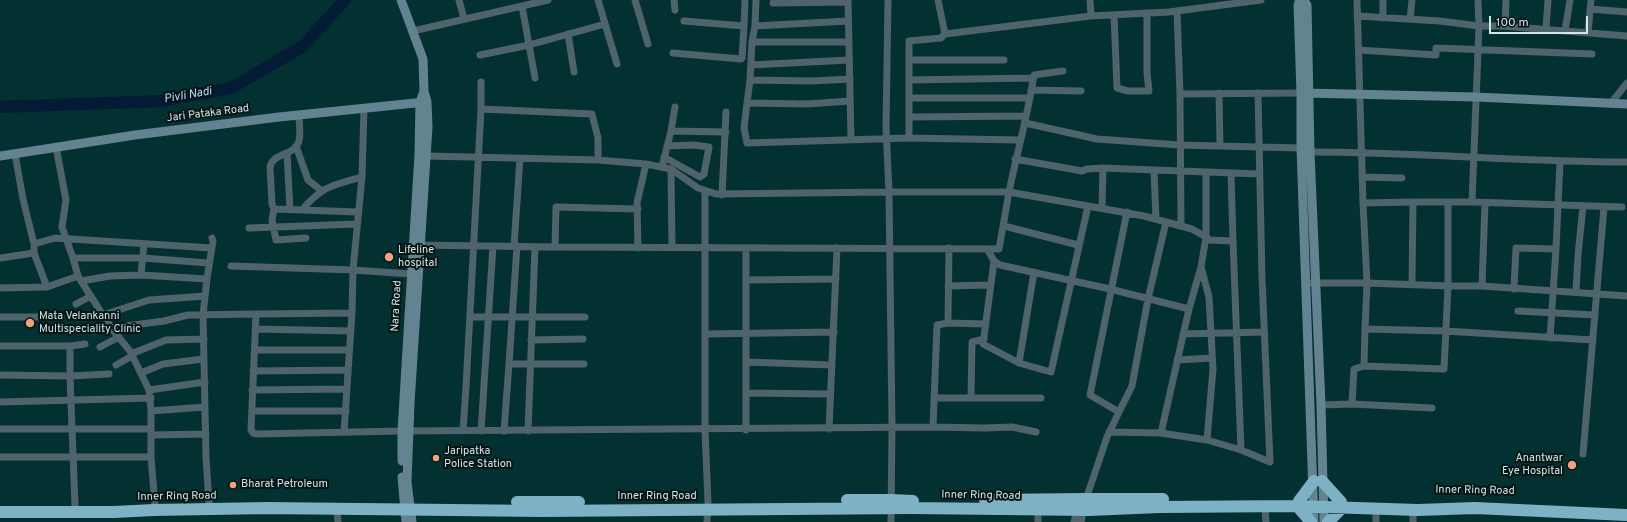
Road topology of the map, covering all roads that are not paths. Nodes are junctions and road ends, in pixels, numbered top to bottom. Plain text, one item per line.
1 (401, 0) edge
2 (459, 0) edge
3 (548, 0) edge
4 (598, 0) edge
5 (635, 0) edge
6 (674, 0) edge
7 (744, 0) edge
8 (756, 0) edge
9 (888, 0) edge
10 (938, 0) edge
11 (1090, 0) edge
12 (1261, 0) edge
13 (1300, 0) edge
14 (1304, 0) edge
15 (1357, 0) edge
16 (1383, 0) edge
17 (1412, 0) edge
18 (1478, 0) edge
19 (1506, 0) edge
20 (1548, 0) edge
21 (1570, 0) edge
22 (1590, 0) edge
23 (848, 1) edge
24 (772, 3) dead end
25 (522, 6) junction
26 (1590, 9) junction
27 (674, 10) dead end
28 (1177, 11) junction
29 (1627, 12) edge
30 (1147, 13) junction
31 (1114, 15) junction
32 (1091, 16) junction
33 (1357, 16) junction
34 (1382, 18) junction
35 (464, 19) junction
36 (1410, 19) junction
37 (684, 21) dead end
38 (848, 21) junction
39 (605, 24) junction
40 (744, 26) junction
41 (755, 26) junction
42 (1479, 26) junction
43 (1505, 26) junction
44 (1546, 29) junction
45 (413, 31) junction
46 (1565, 31) junction
47 (1588, 33) junction
48 (568, 34) junction
49 (945, 34) junction
50 (1627, 36) edge
51 (752, 42) junction
52 (848, 42) junction
53 (648, 44) dead end
54 (529, 45) junction
55 (1359, 50) junction
56 (1478, 50) junction
57 (674, 53) dead end
58 (1592, 54) dead end
59 (480, 55) dead end
60 (849, 60) junction
61 (909, 60) junction
62 (1004, 60) dead end
63 (617, 64) dead end
64 (751, 65) junction
65 (1063, 71) dead end
66 (574, 72) dead end
67 (535, 78) dead end
68 (1033, 78) junction
69 (850, 79) junction
70 (750, 80) junction
71 (909, 80) junction
72 (481, 82) dead end
73 (1627, 83) edge
74 (1031, 90) junction
75 (1082, 91) dead end
76 (1219, 93) junction
77 (1258, 93) junction
78 (1306, 93) junction
79 (1359, 93) junction
80 (1180, 94) junction
81 (1476, 97) junction
82 (909, 98) junction
83 (1029, 98) junction
84 (850, 101) junction
85 (424, 102) junction
86 (747, 103) junction
87 (1611, 103) junction
88 (1627, 104) edge
89 (675, 107) dead end
90 (364, 109) junction
91 (481, 109) junction
92 (726, 112) dead end
93 (299, 115) junction
94 (909, 118) junction
95 (1026, 120) junction
96 (671, 131) junction
97 (726, 132) junction
98 (887, 138) junction
99 (909, 138) junction
100 (851, 139) junction
101 (1019, 140) junction
102 (1179, 145) junction
103 (296, 146) junction
104 (667, 146) junction
105 (1220, 146) junction
106 (56, 147) junction
107 (1259, 148) junction
108 (1301, 148) junction
109 (1310, 152) junction
110 (1361, 152) junction
111 (287, 153) junction
112 (15, 154) junction
113 (0, 156) edge
114 (427, 156) junction
115 (664, 157) junction
116 (1474, 157) junction
117 (479, 158) junction
118 (520, 158) junction
119 (1016, 158) junction
120 (598, 160) junction
121 (1560, 162) junction
122 (1627, 162) edge
123 (646, 164) junction
124 (662, 167) junction
125 (1103, 168) junction
126 (671, 169) junction
127 (1154, 171) junction
128 (1180, 172) junction
129 (1206, 173) junction
130 (1231, 174) junction
131 (1259, 174) junction
132 (362, 177) junction
133 (700, 177) junction
134 (1362, 177) junction
135 (1402, 178) dead end
136 (322, 191) junction
137 (703, 191) junction
138 (889, 192) junction
139 (1009, 192) junction
140 (722, 195) junction
141 (1413, 202) junction
142 (1448, 202) junction
143 (1472, 202) junction
144 (1363, 203) junction
145 (1485, 203) junction
146 (1558, 205) junction
147 (1088, 206) junction
148 (1583, 206) junction
149 (1604, 207) junction
150 (1622, 207) dead end
151 (1102, 208) junction
152 (274, 209) junction
153 (638, 209) junction
154 (290, 210) junction
155 (302, 210) junction
156 (358, 212) junction
157 (1127, 212) junction
158 (1156, 219) junction
159 (1166, 222) junction
160 (357, 224) junction
161 (1004, 226) junction
162 (1181, 226) junction
163 (273, 227) junction
164 (249, 228) dead end
165 (1206, 237) junction
166 (212, 238) dead end
167 (306, 238) dead end
168 (66, 240) junction
169 (1233, 241) junction
170 (34, 244) junction
171 (144, 244) junction
172 (417, 245) junction
173 (1078, 245) junction
174 (474, 246) junction
175 (493, 246) junction
176 (515, 246) junction
177 (535, 247) junction
178 (555, 247) junction
179 (212, 248) junction
180 (638, 248) junction
181 (672, 248) junction
182 (706, 248) junction
183 (746, 248) junction
184 (837, 248) junction
185 (890, 248) junction
186 (949, 248) junction
187 (1556, 249) junction
188 (988, 250) junction
189 (34, 253) junction
190 (0, 258) edge
191 (73, 258) junction
192 (142, 258) junction
193 (994, 261) junction
194 (209, 263) junction
195 (231, 266) dead end
196 (1201, 267) junction
197 (353, 270) junction
198 (1034, 272) junction
199 (411, 274) junction
200 (141, 275) junction
201 (79, 278) junction
202 (207, 278) junction
203 (836, 279) junction
204 (746, 280) junction
205 (1070, 281) junction
206 (1311, 283) junction
207 (1367, 283) junction
208 (1412, 284) junction
209 (990, 285) junction
210 (948, 286) junction
211 (1448, 286) junction
212 (1482, 286) junction
213 (47, 287) junction
214 (0, 288) edge
215 (1110, 289) junction
216 (1514, 289) junction
217 (1553, 291) junction
218 (1576, 292) junction
219 (1596, 294) junction
220 (91, 296) junction
221 (205, 296) junction
222 (1627, 296) edge
223 (1148, 299) junction
224 (76, 304) dead end
225 (1189, 309) junction
226 (1518, 311) dead end
227 (352, 313) junction
228 (1552, 313) junction
229 (256, 314) junction
230 (103, 315) junction
231 (203, 315) junction
232 (1595, 315) junction
233 (0, 316) edge
234 (532, 316) junction
235 (61, 317) dead end
236 (470, 317) junction
237 (585, 317) dead end
238 (489, 318) junction
239 (511, 318) junction
240 (948, 323) junction
241 (986, 324) junction
242 (110, 326) junction
243 (1365, 329) junction
244 (256, 330) junction
245 (94, 331) dead end
246 (350, 331) junction
247 (1445, 331) junction
248 (746, 332) junction
249 (834, 332) junction
250 (1236, 332) junction
251 (1264, 332) junction
252 (1211, 333) junction
253 (706, 334) junction
254 (1183, 334) junction
255 (119, 337) junction
256 (1550, 338) junction
257 (204, 339) junction
258 (583, 339) dead end
259 (984, 339) junction
260 (531, 340) junction
261 (1593, 340) junction
262 (85, 344) dead end
263 (0, 346) edge
264 (70, 346) junction
265 (100, 348) dead end
266 (255, 350) junction
267 (349, 350) junction
268 (131, 355) junction
269 (1212, 358) junction
270 (204, 359) junction
271 (1177, 360) junction
272 (746, 362) junction
273 (1019, 363) junction
274 (509, 364) junction
275 (530, 364) junction
276 (584, 364) dead end
277 (116, 365) dead end
278 (832, 365) junction
279 (1364, 366) junction
280 (348, 370) junction
281 (253, 371) junction
282 (141, 373) junction
283 (109, 374) dead end
284 (0, 375) edge
285 (70, 376) junction
286 (205, 382) junction
287 (149, 390) junction
288 (252, 390) junction
289 (347, 390) junction
290 (746, 393) junction
291 (830, 394) junction
292 (150, 398) junction
293 (934, 398) junction
294 (971, 398) junction
295 (1041, 398) dead end
296 (70, 401) junction
297 (0, 402) edge
298 (1352, 404) junction
299 (1321, 405) junction
300 (205, 407) junction
301 (1432, 408) dead end
302 (151, 411) junction
303 (346, 411) junction
304 (252, 412) junction
305 (1119, 412) junction
306 (892, 427) junction
307 (933, 427) junction
308 (829, 428) junction
309 (0, 429) edge
310 (72, 429) junction
311 (528, 430) junction
312 (705, 430) junction
313 (746, 430) junction
314 (405, 431) junction
315 (463, 431) junction
316 (481, 431) junction
317 (504, 431) junction
318 (151, 432) junction
319 (344, 432) junction
320 (1036, 432) dead end
321 (1109, 432) junction
322 (1161, 433) junction
323 (206, 434) junction
324 (1207, 440) junction
325 (1241, 450) junction
326 (1583, 454) dead end
327 (0, 457) edge
328 (72, 457) junction
329 (152, 457) junction
330 (1318, 481) junction
331 (209, 504) junction
332 (891, 504) junction
333 (1298, 504) junction
334 (1319, 504) junction
335 (0, 505) edge
336 (155, 505) junction
337 (1342, 505) junction
338 (75, 506) junction
339 (1082, 506) junction
340 (1265, 508) junction
341 (338, 509) junction
342 (407, 509) edge
343 (1038, 509) junction
344 (1376, 509) junction
345 (1412, 510) junction
346 (1627, 510) edge
347 (0, 512) edge
348 (707, 512) edge
349 (1627, 515) edge
350 (338, 522) edge
351 (412, 522) edge
352 (891, 522) edge
353 (1038, 522) edge
354 (1074, 522) edge
355 (1081, 522) edge
356 (1266, 522) edge
357 (1311, 522) edge
358 (1314, 522) edge
359 (1324, 522) edge
360 (1328, 522) edge
361 (1376, 522) edge
362 (1413, 522) edge

1 - 45 street, Nara Road
2 - 35 street
3 - 25 street
4 - 39 street
5 - 53 street
6 - 27 street
7 - 40 street
8 - 41 street
9 - 98 street
10 - 49 street
11 - 32 street
12 - 28 street
13 - 78 street
14 - 78 street
15 - 33 street
16 - 34 street
17 - 36 street
18 - 42 street
19 - 43 street
20 - 44 street
21 - 46 street
22 - 26 street
23 - 24 street
23 - 38 street
25 - 35 street
25 - 54 street
26 - 29 street
26 - 47 street
28 - 30 street
28 - 80 street
30 - 31 street
30 - 31 street
31 - 32 street
32 - 49 street
33 - 34 street
33 - 55 street
34 - 36 street
35 - 45 street
36 - 42 street
37 - 40 street
38 - 41 street
38 - 52 street
39 - 48 street
39 - 63 street
40 - 57 street
41 - 51 street
42 - 43 street
42 - 56 street
43 - 44 street
44 - 46 street
45 - 85 street, Nara Road
46 - 47 street
47 - 50 street
48 - 54 street
48 - 66 street
49 - 61 street
51 - 52 street
51 - 64 street
52 - 60 street
54 - 59 street
54 - 67 street
55 - 56 street
55 - 79 street
56 - 58 street
56 - 81 street
60 - 64 street
60 - 69 street
61 - 62 street
61 - 71 street
64 - 70 street
65 - 68 street
68 - 71 street
68 - 74 street
69 - 70 street
69 - 84 street
70 - 86 street
71 - 82 street
72 - 91 street
73 - 87 street
74 - 75 street
74 - 83 street
76 - 77 street
76 - 80 street
76 - 105 street
77 - 78 street
77 - 107 street
78 - 79 street
78 - 108 street
78 - 109 street
79 - 81 street
79 - 110 street
80 - 102 street
81 - 87 street
81 - 116 street
82 - 83 street
82 - 94 street
83 - 95 street
84 - 86 street
84 - 100 street
85 - 90 street, Jari Pataka Road
85 - 114 street, Nara Road
85 - 172 street, Nara Road
86 - 100 street
87 - 88 street
89 - 96 street
90 - 93 street, Jari Pataka Road
90 - 132 street
91 - 117 street
91 - 120 street
92 - 97 street
93 - 103 street
93 - 106 street, Jari Pataka Road
94 - 95 street
94 - 99 street
95 - 101 street
95 - 102 street
96 - 97 street
96 - 104 street
97 - 140 street
98 - 99 street
98 - 100 street
98 - 138 street
99 - 101 street
101 - 119 street
102 - 105 street
102 - 128 street
103 - 111 street
103 - 136 street
104 - 115 street
104 - 133 street
105 - 107 street
106 - 112 street, Jari Pataka Road
106 - 168 street
107 - 108 street
107 - 131 street
108 - 206 street
109 - 110 street
109 - 206 street
110 - 116 street
110 - 134 street
111 - 152 street
111 - 154 street
112 - 113 street, Jari Pataka Road
112 - 170 street
114 - 117 street
114 - 172 street, Nara Road
115 - 124 street
115 - 133 street
116 - 121 street
116 - 143 street
117 - 118 street
117 - 174 street
118 - 120 street
118 - 176 street
119 - 125 street
119 - 139 street
120 - 123 street
121 - 122 street
121 - 146 street
123 - 124 street
123 - 153 street
124 - 126 street
125 - 127 street
125 - 151 street
126 - 137 street
126 - 181 street
127 - 128 street
127 - 158 street
128 - 129 street
128 - 162 street
129 - 130 street
129 - 165 street
130 - 131 street
130 - 169 street
131 - 251 street
132 - 136 street
132 - 156 street
133 - 137 street
134 - 135 street
134 - 144 street
136 - 155 street
137 - 140 street
137 - 182 street
138 - 139 street
138 - 140 street
138 - 185 street
139 - 147 street
139 - 161 street
141 - 142 street
141 - 144 street
141 - 208 street
142 - 143 street
142 - 211 street
143 - 145 street
144 - 207 street
145 - 146 street
145 - 212 street
146 - 148 street
146 - 187 street
147 - 151 street
147 - 173 street
148 - 149 street
148 - 218 street
149 - 150 street
149 - 219 street
151 - 157 street
152 - 154 street
152 - 163 street
153 - 178 street
153 - 180 street
154 - 155 street
155 - 156 street
156 - 160 street
157 - 158 street
157 - 215 street
158 - 159 street
159 - 162 street
159 - 223 street
160 - 163 street
160 - 197 street
161 - 173 street
161 - 188 street
162 - 165 street
163 - 164 street
163 - 167 street
165 - 169 street
165 - 196 street
166 - 179 street
168 - 170 street
168 - 171 street
168 - 191 street
169 - 250 street
170 - 189 street
171 - 179 street
171 - 192 street
172 - 174 street
172 - 199 street, Nara Road
172 - 314 street, Nara Road
173 - 205 street
174 - 175 street
174 - 236 street
175 - 176 street
175 - 238 street
176 - 177 street
176 - 239 street
177 - 178 street
177 - 234 street
178 - 180 street
179 - 194 street
180 - 181 street
181 - 182 street
182 - 183 street
182 - 253 street
183 - 184 street
183 - 204 street
184 - 185 street
184 - 203 street
185 - 186 street
185 - 306 street
186 - 188 street
186 - 210 street
187 - 216 street
187 - 217 street
188 - 193 street
189 - 190 street
189 - 213 street
191 - 192 street
191 - 201 street
192 - 194 street
192 - 200 street
193 - 198 street
193 - 209 street
194 - 202 street
195 - 197 street
196 - 225 street
196 - 252 street
197 - 199 street
197 - 227 street
198 - 205 street
198 - 273 street
199 - 314 street, Nara Road
200 - 201 street
200 - 202 street
201 - 213 street
201 - 220 street
202 - 221 street
203 - 204 street
203 - 249 street
204 - 248 street
205 - 215 street
205 - 273 street
206 - 207 street
206 - 299 street
206 - 330 street
207 - 208 street
207 - 243 street
208 - 211 street
209 - 210 street
209 - 241 street
210 - 240 street
211 - 212 street
211 - 247 street
212 - 216 street
213 - 214 street
215 - 223 street
215 - 305 street
216 - 217 street
217 - 218 street
217 - 228 street
218 - 219 street
219 - 222 street
219 - 232 street
220 - 224 street
220 - 230 street
221 - 230 street
221 - 231 street
223 - 225 street
223 - 305 street
225 - 254 street
226 - 228 street
227 - 229 street
227 - 246 street
228 - 232 street
228 - 256 street
229 - 231 street
229 - 244 street
230 - 242 street
231 - 242 street
231 - 257 street
232 - 261 street
233 - 235 street
234 - 237 street
234 - 239 street
234 - 260 street
236 - 238 street
236 - 315 street
238 - 239 street
238 - 316 street
239 - 274 street
240 - 241 street
240 - 293 street
241 - 259 street
242 - 245 street
242 - 255 street
243 - 247 street
243 - 279 street
244 - 246 street
244 - 266 street
246 - 267 street
247 - 256 street
247 - 279 street
248 - 249 street
248 - 253 street
248 - 272 street
249 - 278 street
250 - 251 street
250 - 252 street
250 - 325 street
251 - 325 street
252 - 254 street
252 - 269 street
253 - 312 street
254 - 271 street
255 - 265 street
255 - 268 street
256 - 261 street
257 - 268 street
257 - 270 street
258 - 260 street
259 - 273 street
259 - 294 street
260 - 275 street
261 - 326 street
262 - 264 street
263 - 264 street
264 - 285 street
266 - 267 street
266 - 281 street
267 - 280 street
268 - 277 street
268 - 282 street
269 - 271 street
269 - 324 street
270 - 282 street
270 - 286 street
271 - 322 street
272 - 278 street
272 - 290 street
274 - 275 street
274 - 317 street
275 - 276 street
275 - 311 street
278 - 291 street
279 - 298 street
280 - 281 street
280 - 289 street
281 - 288 street
282 - 287 street
283 - 285 street
284 - 285 street
285 - 296 street
286 - 287 street
286 - 300 street
287 - 292 street
288 - 289 street
288 - 304 street
289 - 303 street
290 - 291 street
290 - 313 street
291 - 308 street
292 - 296 street
292 - 302 street
293 - 294 street
293 - 307 street
294 - 295 street
296 - 297 street
296 - 310 street
298 - 299 street
298 - 301 street
299 - 330 street
300 - 302 street
300 - 323 street
302 - 318 street
303 - 304 street
303 - 319 street
304 - 319 street
305 - 321 street
306 - 307 street
306 - 308 street
306 - 332 street
307 - 320 street
308 - 313 street
309 - 310 street
310 - 318 street
310 - 328 street
311 - 312 street
311 - 317 street
312 - 313 street
312 - 348 street
314 - 315 street
314 - 319 street
314 - 342 street, Nara Road
315 - 316 street
316 - 317 street
318 - 323 street
318 - 329 street
321 - 322 street
321 - 339 street
322 - 324 street
323 - 331 street
324 - 325 street
327 - 328 street
328 - 329 street
328 - 338 street
329 - 336 street
330 - 333 highway
330 - 334 street
330 - 337 highway
331 - 336 highway, Inner Ring Road
331 - 342 highway, Inner Ring Road
332 - 339 highway, Inner Ring Road
332 - 343 highway, Inner Ring Road
332 - 348 highway, Inner Ring Road
332 - 352 street
333 - 334 highway, Inner Ring Road
333 - 339 highway, Inner Ring Road
333 - 340 highway, Inner Ring Road
333 - 357 highway
334 - 337 highway, Inner Ring Road
334 - 358 street
334 - 359 street
335 - 338 highway, Inner Ring Road
336 - 338 highway, Inner Ring Road
337 - 344 highway, Inner Ring Road
337 - 346 highway, Inner Ring Road
337 - 360 highway
339 - 340 highway, Inner Ring Road
339 - 343 highway, Inner Ring Road
339 - 354 street
339 - 355 street
340 - 356 street
341 - 342 highway, Inner Ring Road
341 - 347 highway, Inner Ring Road
341 - 350 street
342 - 348 highway, Inner Ring Road
342 - 351 street, Nara Road
343 - 353 street
344 - 345 highway, Inner Ring Road
344 - 361 street
345 - 349 highway, Inner Ring Road
345 - 362 street

